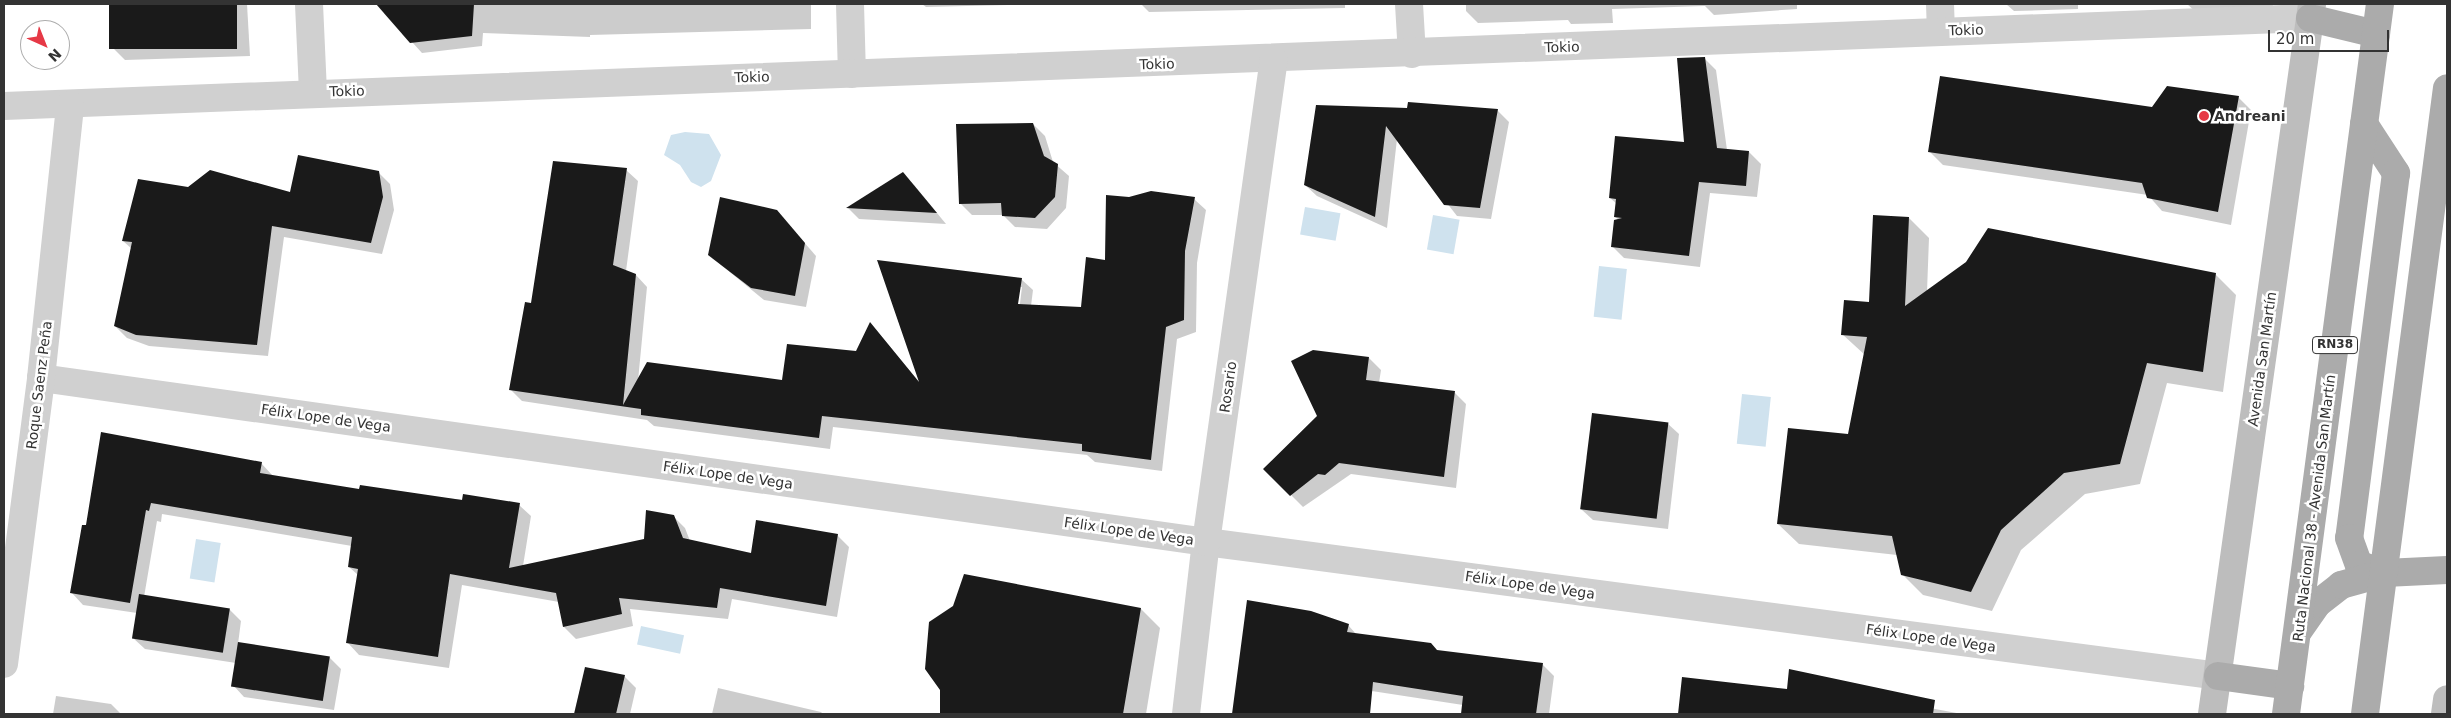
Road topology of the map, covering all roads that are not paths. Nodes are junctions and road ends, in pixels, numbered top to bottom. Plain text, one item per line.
1 (309, 4) edge
2 (850, 4) edge
3 (1409, 4) edge
4 (1940, 4) edge
5 (2380, 4) edge
6 (2311, 11) edge
7 (1940, 31) junction
8 (2376, 34) junction
9 (1412, 54) junction
10 (1274, 60) junction
11 (852, 74) junction
12 (2447, 88) edge
13 (313, 92) junction
14 (70, 105) junction
15 (4, 106) edge
16 (2364, 124) junction
17 (41, 378) junction
18 (1206, 542) junction
19 (2447, 570) edge
20 (2385, 573) junction
21 (2296, 638) junction
22 (4, 664) edge
23 (2218, 676) junction
24 (2290, 686) junction
25 (2447, 699) edge
26 (1186, 714) edge
27 (2212, 714) edge
28 (2286, 714) edge
29 (2365, 714) edge
30 (2445, 714) edge

1 - 13 street
2 - 11 street
3 - 9 street
4 - 7 street
5 - 8 main road, Ruta Nacional 38 - Avenida San Martín / RN38
6 - 7 street, Tokio
6 - 8 main road
6 - 23 main road, Avenida San Martín
7 - 9 street, Tokio
8 - 16 main road, Ruta Nacional 38 - Avenida San Martín / RN38
9 - 10 street, Tokio
10 - 11 street, Tokio
10 - 18 street, Rosario
11 - 13 street, Tokio
12 - 20 main road
13 - 14 street, Tokio
14 - 15 street, Tokio
14 - 17 street, Roque Saenz Peña
16 - 20 main road
16 - 21 main road, Ruta Nacional 38 - Avenida San Martín / RN38
17 - 18 street, Félix Lope de Vega
17 - 22 street, Roque Saenz Peña
18 - 23 street, Félix Lope de Vega
18 - 26 street, Rosario
19 - 20 main road
20 - 21 main road
20 - 29 main road
21 - 24 main road, Ruta Nacional 38 - Avenida San Martín / RN38
23 - 24 main road
23 - 27 main road, Avenida San Martín
24 - 28 main road, Ruta Nacional 38 - Avenida San Martín / RN38
25 - 30 main road

